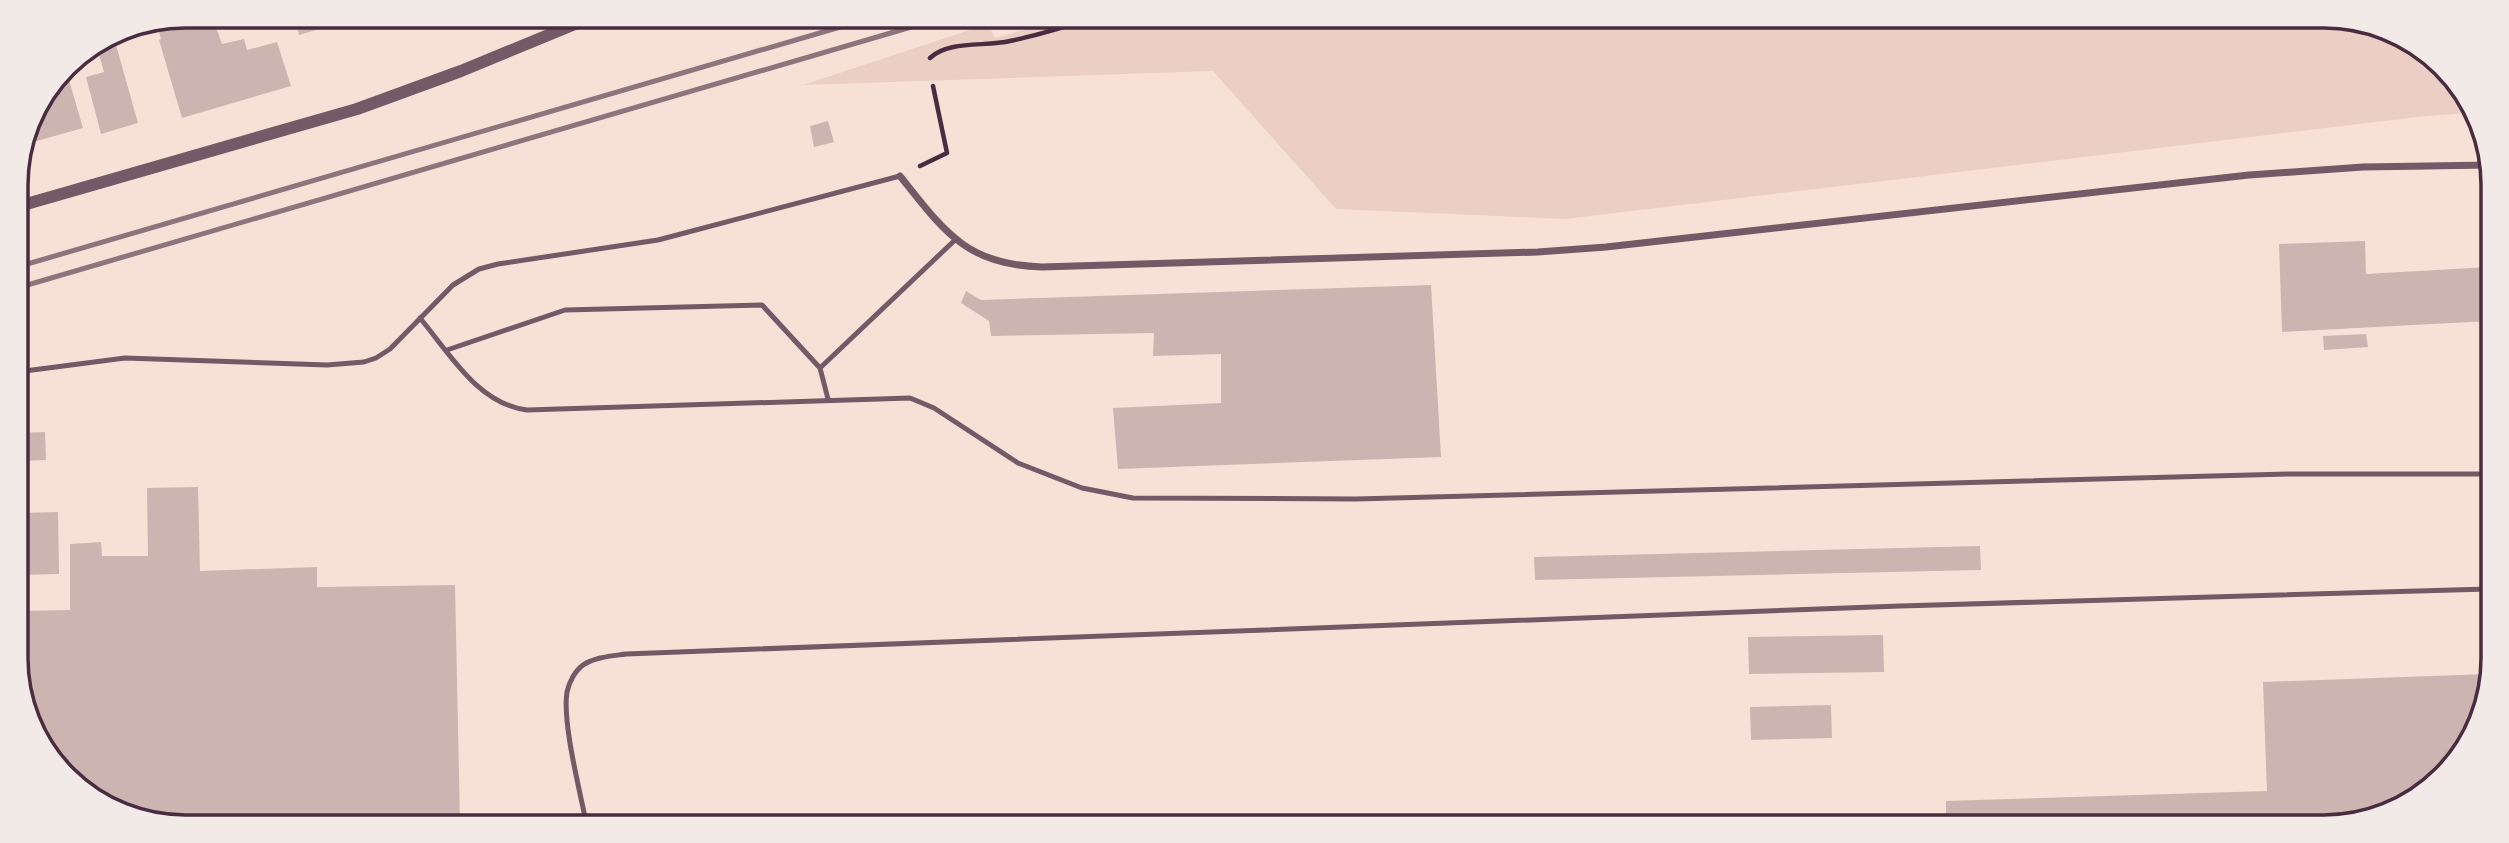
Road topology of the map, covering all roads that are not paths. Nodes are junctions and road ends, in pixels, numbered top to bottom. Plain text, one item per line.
1 (566, 28) edge
2 (2480, 165) edge
3 (900, 176) joint
4 (28, 204) edge
5 (955, 240) junction
6 (420, 318) junction
7 (447, 350) junction
8 (820, 369) junction
9 (28, 371) edge
10 (828, 400) junction
11 (2481, 474) edge
12 (2481, 589) edge
13 (585, 815) edge

1 - 4 street
2 - 5 street
3 - 5 street
3 - 6 lane
5 - 8 lane
6 - 7 lane
6 - 9 lane
7 - 8 lane
7 - 10 lane
8 - 10 lane
10 - 11 lane
12 - 13 lane

